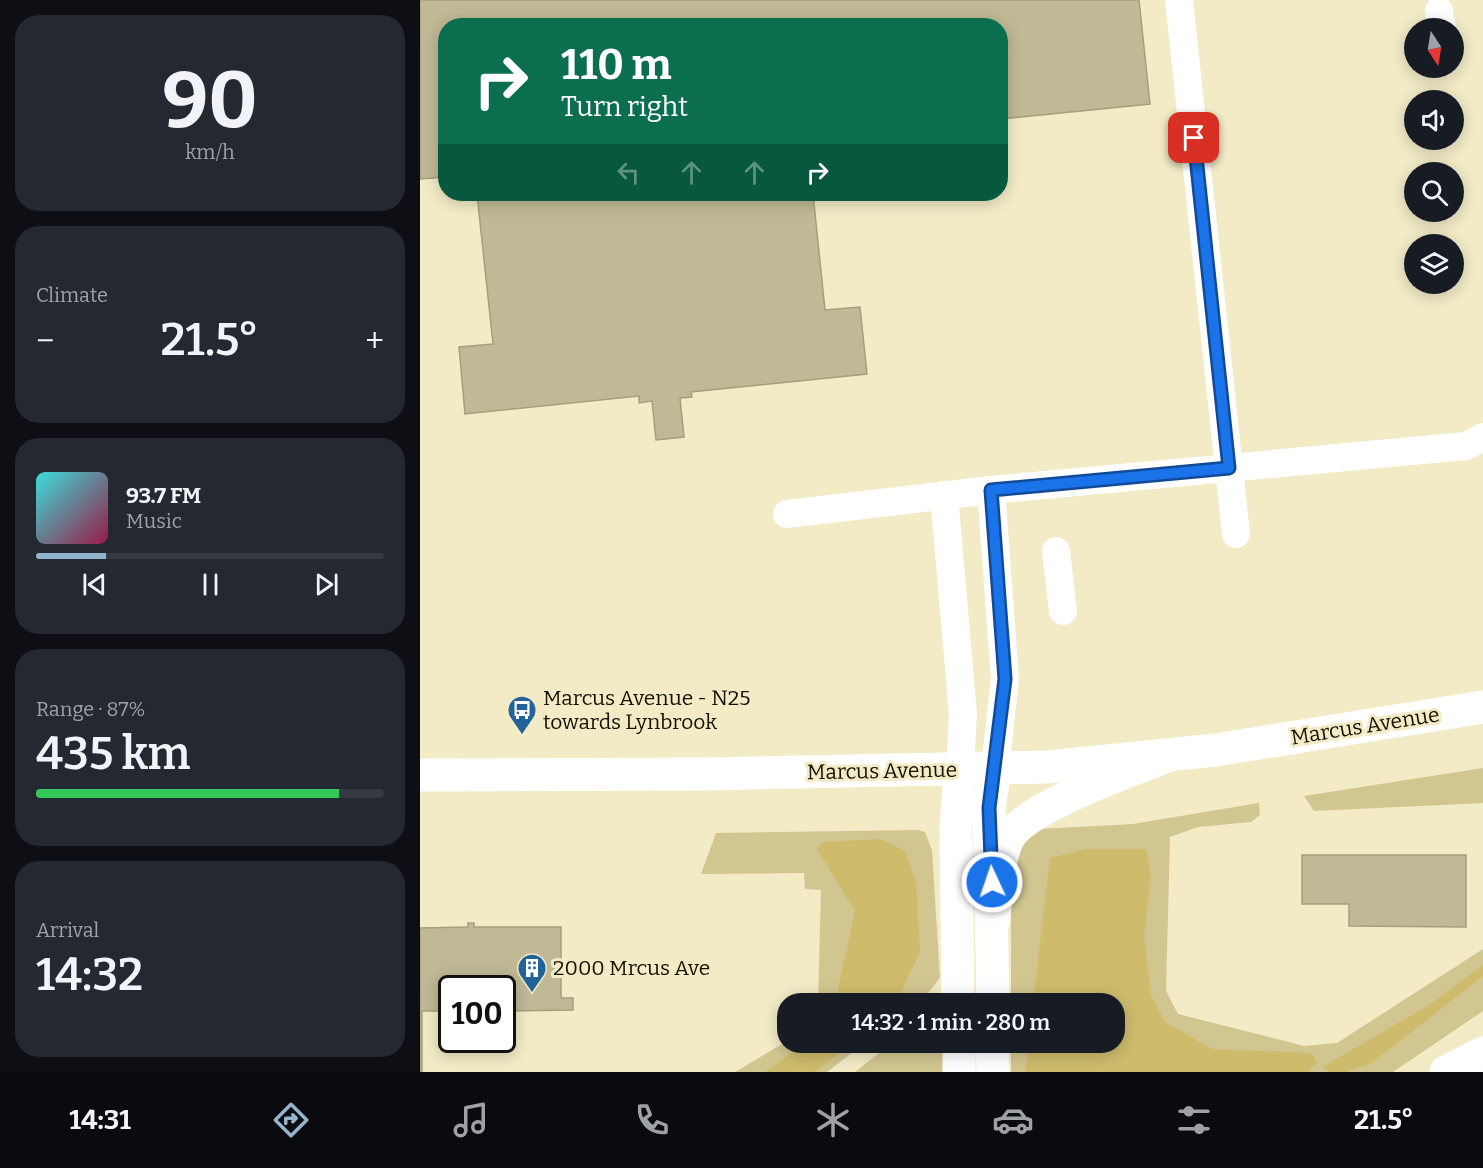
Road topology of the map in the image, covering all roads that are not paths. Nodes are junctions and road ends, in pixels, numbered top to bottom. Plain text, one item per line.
1 (1179, 0) edge
2 (1483, 437) edge
3 (1229, 468) junction
4 (991, 490) junction
5 (944, 495) junction
6 (787, 514) dead end
7 (1236, 534) dead end
8 (1056, 551) dead end
9 (1063, 611) dead end
10 (1483, 707) edge
11 (1167, 756) junction
12 (960, 770) junction
13 (995, 770) junction
14 (420, 775) edge
15 (993, 923) junction
16 (958, 993) edge
17 (993, 993) edge
18 (959, 1053) edge
19 (992, 1053) edge
20 (1483, 1053) edge
21 (1483, 1062) edge
22 (959, 1072) edge
23 (993, 1072) edge
24 (1446, 1072) edge
25 (1469, 1072) edge

1 - 3 lane
2 - 3 lane
3 - 4 lane
3 - 7 lane
4 - 5 lane
4 - 13 lane
5 - 6 lane
5 - 12 lane
8 - 9 lane
10 - 11 main road, Marcus Avenue
11 - 13 main road, Marcus Avenue
11 - 15 main road
12 - 13 main road, Marcus Avenue
12 - 14 main road, Marcus Avenue
12 - 16 main road
13 - 15 main road
15 - 17 main road
18 - 22 main road
19 - 23 main road
20 - 24 main road
21 - 25 main road

